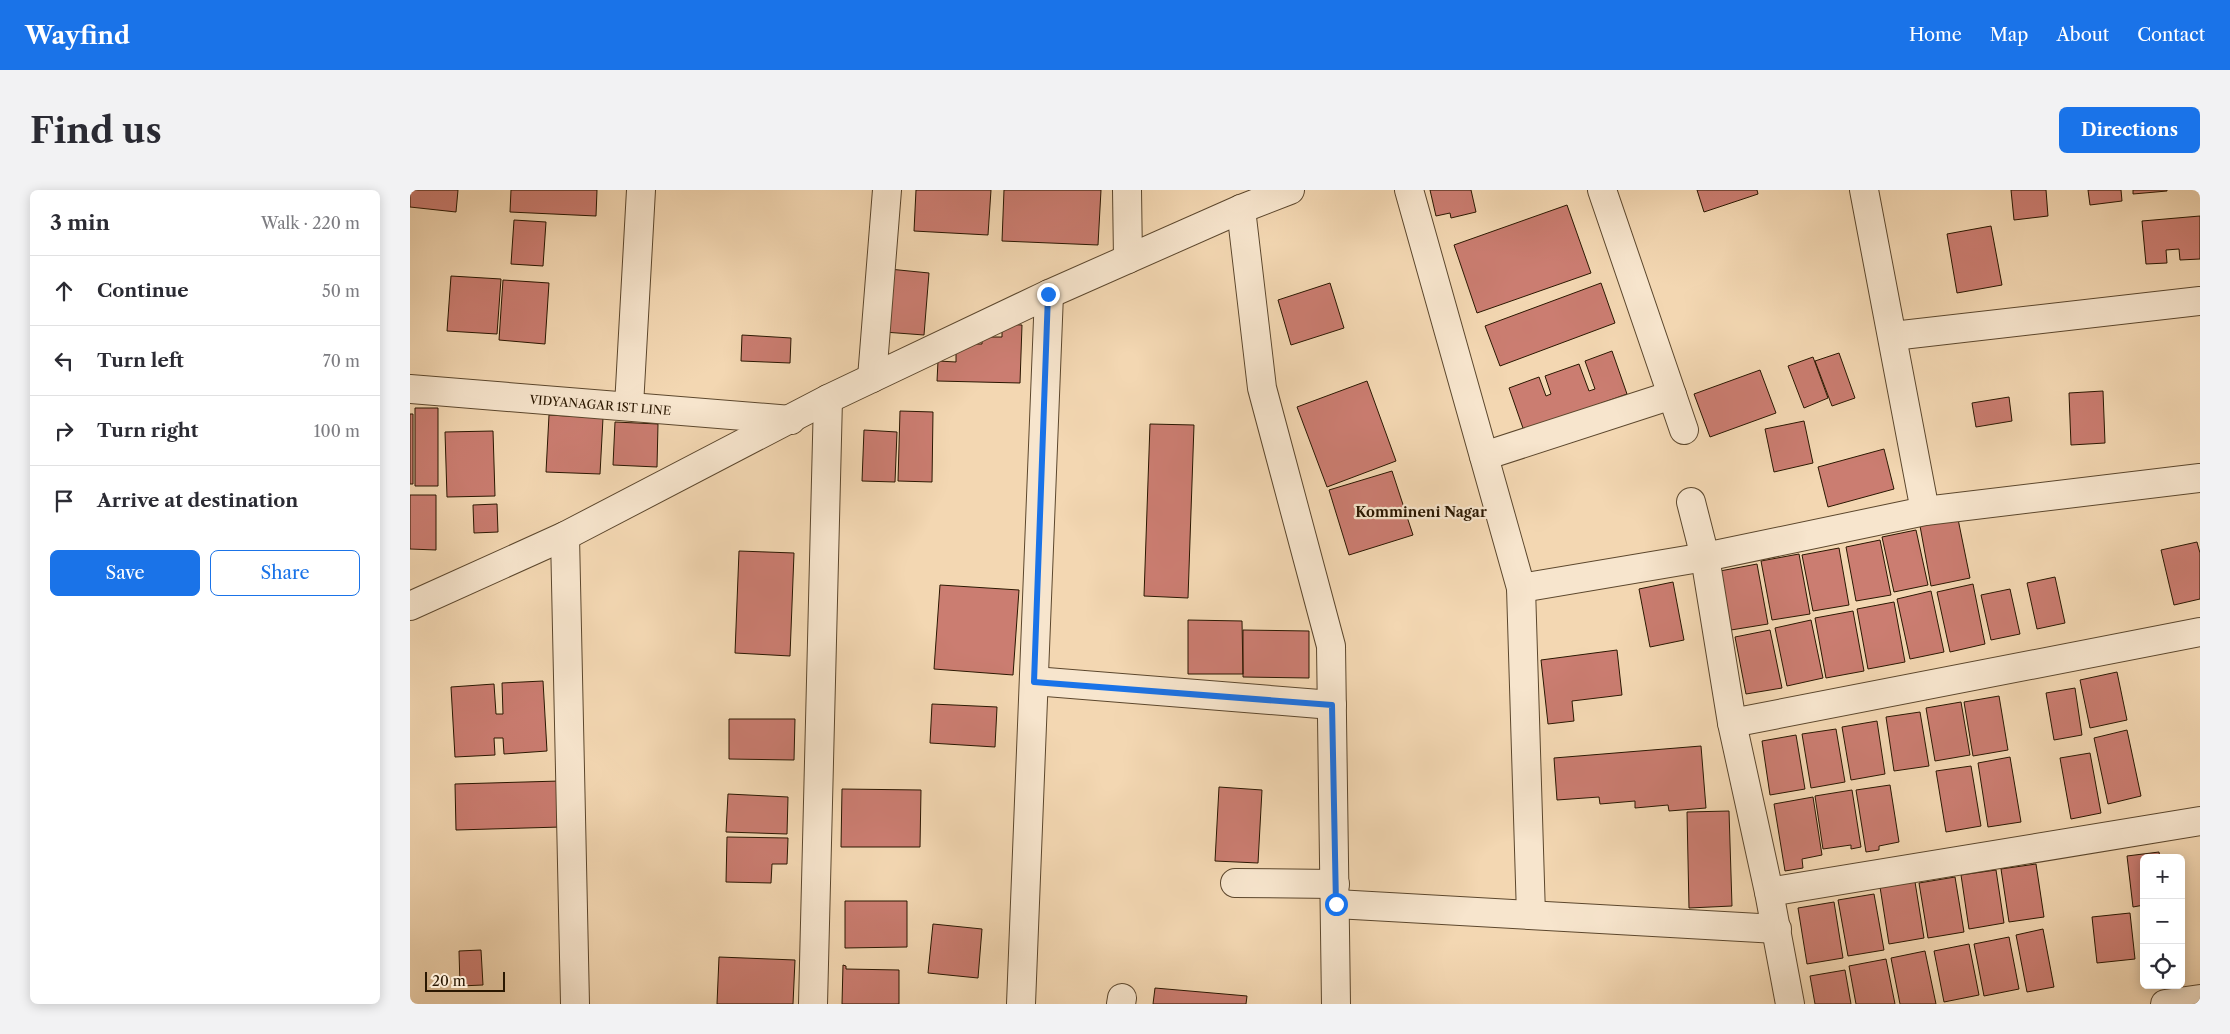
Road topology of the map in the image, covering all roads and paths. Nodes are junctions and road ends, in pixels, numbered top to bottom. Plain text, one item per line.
1 (641, 190) edge
2 (887, 190) edge
3 (1127, 190) edge
4 (1290, 190) edge
5 (1409, 190) edge
6 (1602, 190) edge
7 (1864, 190) edge
8 (1241, 209) junction
9 (1128, 259) junction
10 (1048, 294) junction
11 (2200, 301) edge
12 (1893, 336) junction
13 (872, 378) junction
14 (410, 389) edge
15 (1672, 395) junction
16 (828, 399) junction
17 (629, 406) junction
18 (791, 420) junction
19 (1684, 430) dead end
20 (1484, 456) junction
21 (2200, 478) edge
22 (1691, 502) dead end
23 (1925, 511) junction
24 (565, 536) junction
25 (1705, 558) junction
26 (1521, 588) junction
27 (410, 606) edge
28 (2200, 632) edge
29 (1034, 682) junction
30 (1332, 705) junction
31 (1732, 722) junction
32 (2200, 820) edge
33 (1235, 883) dead end
34 (1770, 892) junction
35 (1335, 894) junction
36 (1531, 915) junction
37 (1777, 929) junction
38 (2200, 999) edge
39 (575, 1004) edge
40 (813, 1004) edge
41 (1021, 1004) edge
42 (1336, 1004) edge
43 (1790, 1004) edge
44 (2164, 1004) edge

1 - 17 street
2 - 13 street
3 - 9 street
4 - 8 street
5 - 20 street
6 - 15 street
7 - 12 street
8 - 9 street
8 - 30 street
9 - 10 street
10 - 13 street
10 - 29 street
11 - 12 street
12 - 23 street
13 - 16 street
14 - 17 street, VIDYANAGAR 1ST LINE
15 - 19 street
15 - 20 street
16 - 18 street
16 - 40 street
17 - 18 street, VIDYANAGAR 1ST LINE
18 - 24 street
20 - 26 street
21 - 23 street
22 - 25 street
23 - 25 street
24 - 27 street
24 - 39 street
25 - 26 street
25 - 31 street
26 - 36 street
28 - 31 street
29 - 30 street
29 - 41 street
30 - 35 street
31 - 34 street
32 - 34 street
33 - 35 street
34 - 37 street
35 - 36 street
35 - 42 street
36 - 37 street
37 - 43 street
38 - 44 street

